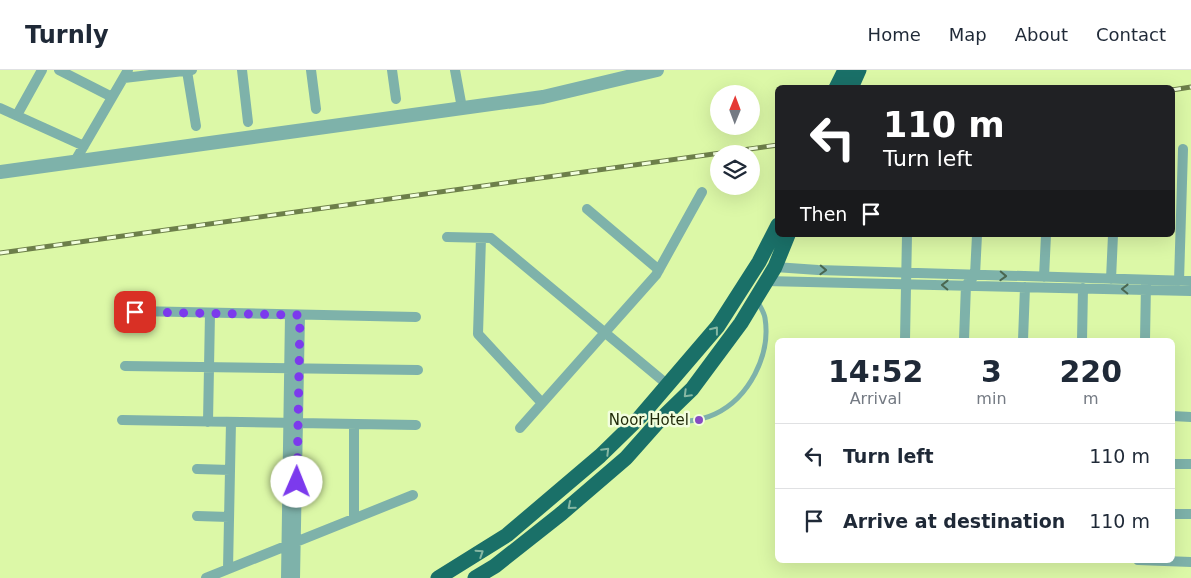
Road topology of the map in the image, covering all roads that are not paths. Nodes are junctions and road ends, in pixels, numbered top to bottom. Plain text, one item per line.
1 (42, 70) edge
2 (60, 70) edge
3 (192, 70) edge
4 (242, 70) edge
5 (311, 70) edge
6 (392, 70) edge
7 (455, 70) edge
8 (657, 70) edge
9 (845, 70) edge
10 (859, 70) edge
11 (188, 71) edge
12 (126, 74) edge
13 (838, 85) edge
14 (852, 85) edge
15 (112, 97) junction
16 (396, 99) dead end
17 (0, 108) edge
18 (462, 108) junction
19 (316, 109) dead end
20 (17, 115) junction
21 (248, 122) dead end
22 (196, 126) dead end
23 (84, 146) junction
24 (1183, 149) dead end
25 (75, 161) junction
26 (0, 172) edge
27 (702, 192) dead end
28 (587, 209) dead end
29 (775, 231) edge
30 (787, 237) edge
31 (907, 237) edge
32 (977, 237) edge
33 (1046, 237) edge
34 (1113, 237) edge
35 (448, 238) dead end
36 (481, 238) junction
37 (775, 267) junction
38 (659, 270) junction
39 (975, 275) junction
40 (1044, 277) junction
41 (905, 278) junction
42 (1111, 279) junction
43 (766, 281) junction
44 (1179, 281) junction
45 (1191, 281) edge
46 (966, 285) junction
47 (1146, 285) junction
48 (1025, 287) junction
49 (1083, 288) junction
50 (1191, 291) edge
51 (756, 298) junction
52 (135, 312) dead end
53 (210, 313) junction
54 (295, 315) junction
55 (416, 317) dead end
56 (605, 333) junction
57 (905, 338) edge
58 (964, 338) edge
59 (1023, 338) edge
60 (1082, 338) edge
61 (1145, 338) edge
62 (125, 366) dead end
63 (209, 367) junction
64 (294, 368) junction
65 (418, 370) dead end
66 (668, 385) junction
67 (542, 402) junction
68 (1175, 416) edge
69 (1191, 417) edge
70 (122, 420) dead end
71 (208, 422) junction
72 (231, 422) junction
73 (658, 422) junction
74 (293, 423) junction
75 (354, 424) junction
76 (416, 425) dead end
77 (520, 428) dead end
78 (1175, 464) edge
79 (1191, 464) edge
80 (197, 469) dead end
81 (230, 470) junction
82 (413, 495) dead end
83 (1175, 514) edge
84 (1191, 514) edge
85 (197, 516) dead end
86 (230, 517) junction
87 (354, 518) junction
88 (291, 544) junction
89 (1175, 561) edge
90 (1191, 562) edge
91 (228, 569) junction
92 (206, 578) edge
93 (286, 578) edge
94 (295, 578) edge
95 (438, 578) edge
96 (475, 578) edge

1 - 20 street
2 - 15 street
3 - 11 street
4 - 21 street
5 - 19 street
6 - 16 street
7 - 18 street
8 - 18 street
9 - 13 highway
10 - 14 highway
11 - 12 street
11 - 22 street
12 - 15 street
15 - 23 street
17 - 20 street
18 - 25 street
20 - 23 street
23 - 25 street
24 - 44 street
25 - 26 street
27 - 38 street
28 - 38 street
66 -> 29 highway
30 - 37 highway
31 - 41 street
32 - 39 street
33 - 40 street
34 - 42 street
35 - 36 street
36 - 56 street
36 - 67 street
37 -> 41 street
37 - 43 highway
38 - 56 street
39 -> 40 street
39 - 41 street
39 - 46 street
40 - 42 street
41 - 43 street
46 -> 41 street
41 - 57 street
42 - 47 street
43 - 51 highway
44 - 45 street
44 - 47 street
46 - 48 street
46 - 58 street
47 -> 49 street
47 - 50 street
47 - 61 street
48 - 49 street
48 - 59 street
49 - 60 street
51 -> 73 highway
51 - 73 lane
52 - 53 street
53 - 54 street
53 - 63 street
54 - 55 street
54 - 64 street
56 - 66 street
56 - 67 street
62 - 63 street
63 - 64 street
63 - 71 street
64 - 65 street
64 - 74 street
95 -> 66 highway
67 - 77 street
68 - 69 street
70 - 71 street
71 - 72 street
72 - 74 street
72 - 81 street
73 -> 96 highway
74 - 75 street
74 - 88 street
75 - 76 street
75 - 87 street
78 - 79 street
80 - 81 street
81 - 86 street
82 - 87 street
83 - 84 street
85 - 86 street
86 - 91 street
87 - 88 street
88 - 91 street
88 - 93 street
88 - 94 street
89 - 90 street
91 - 92 street

